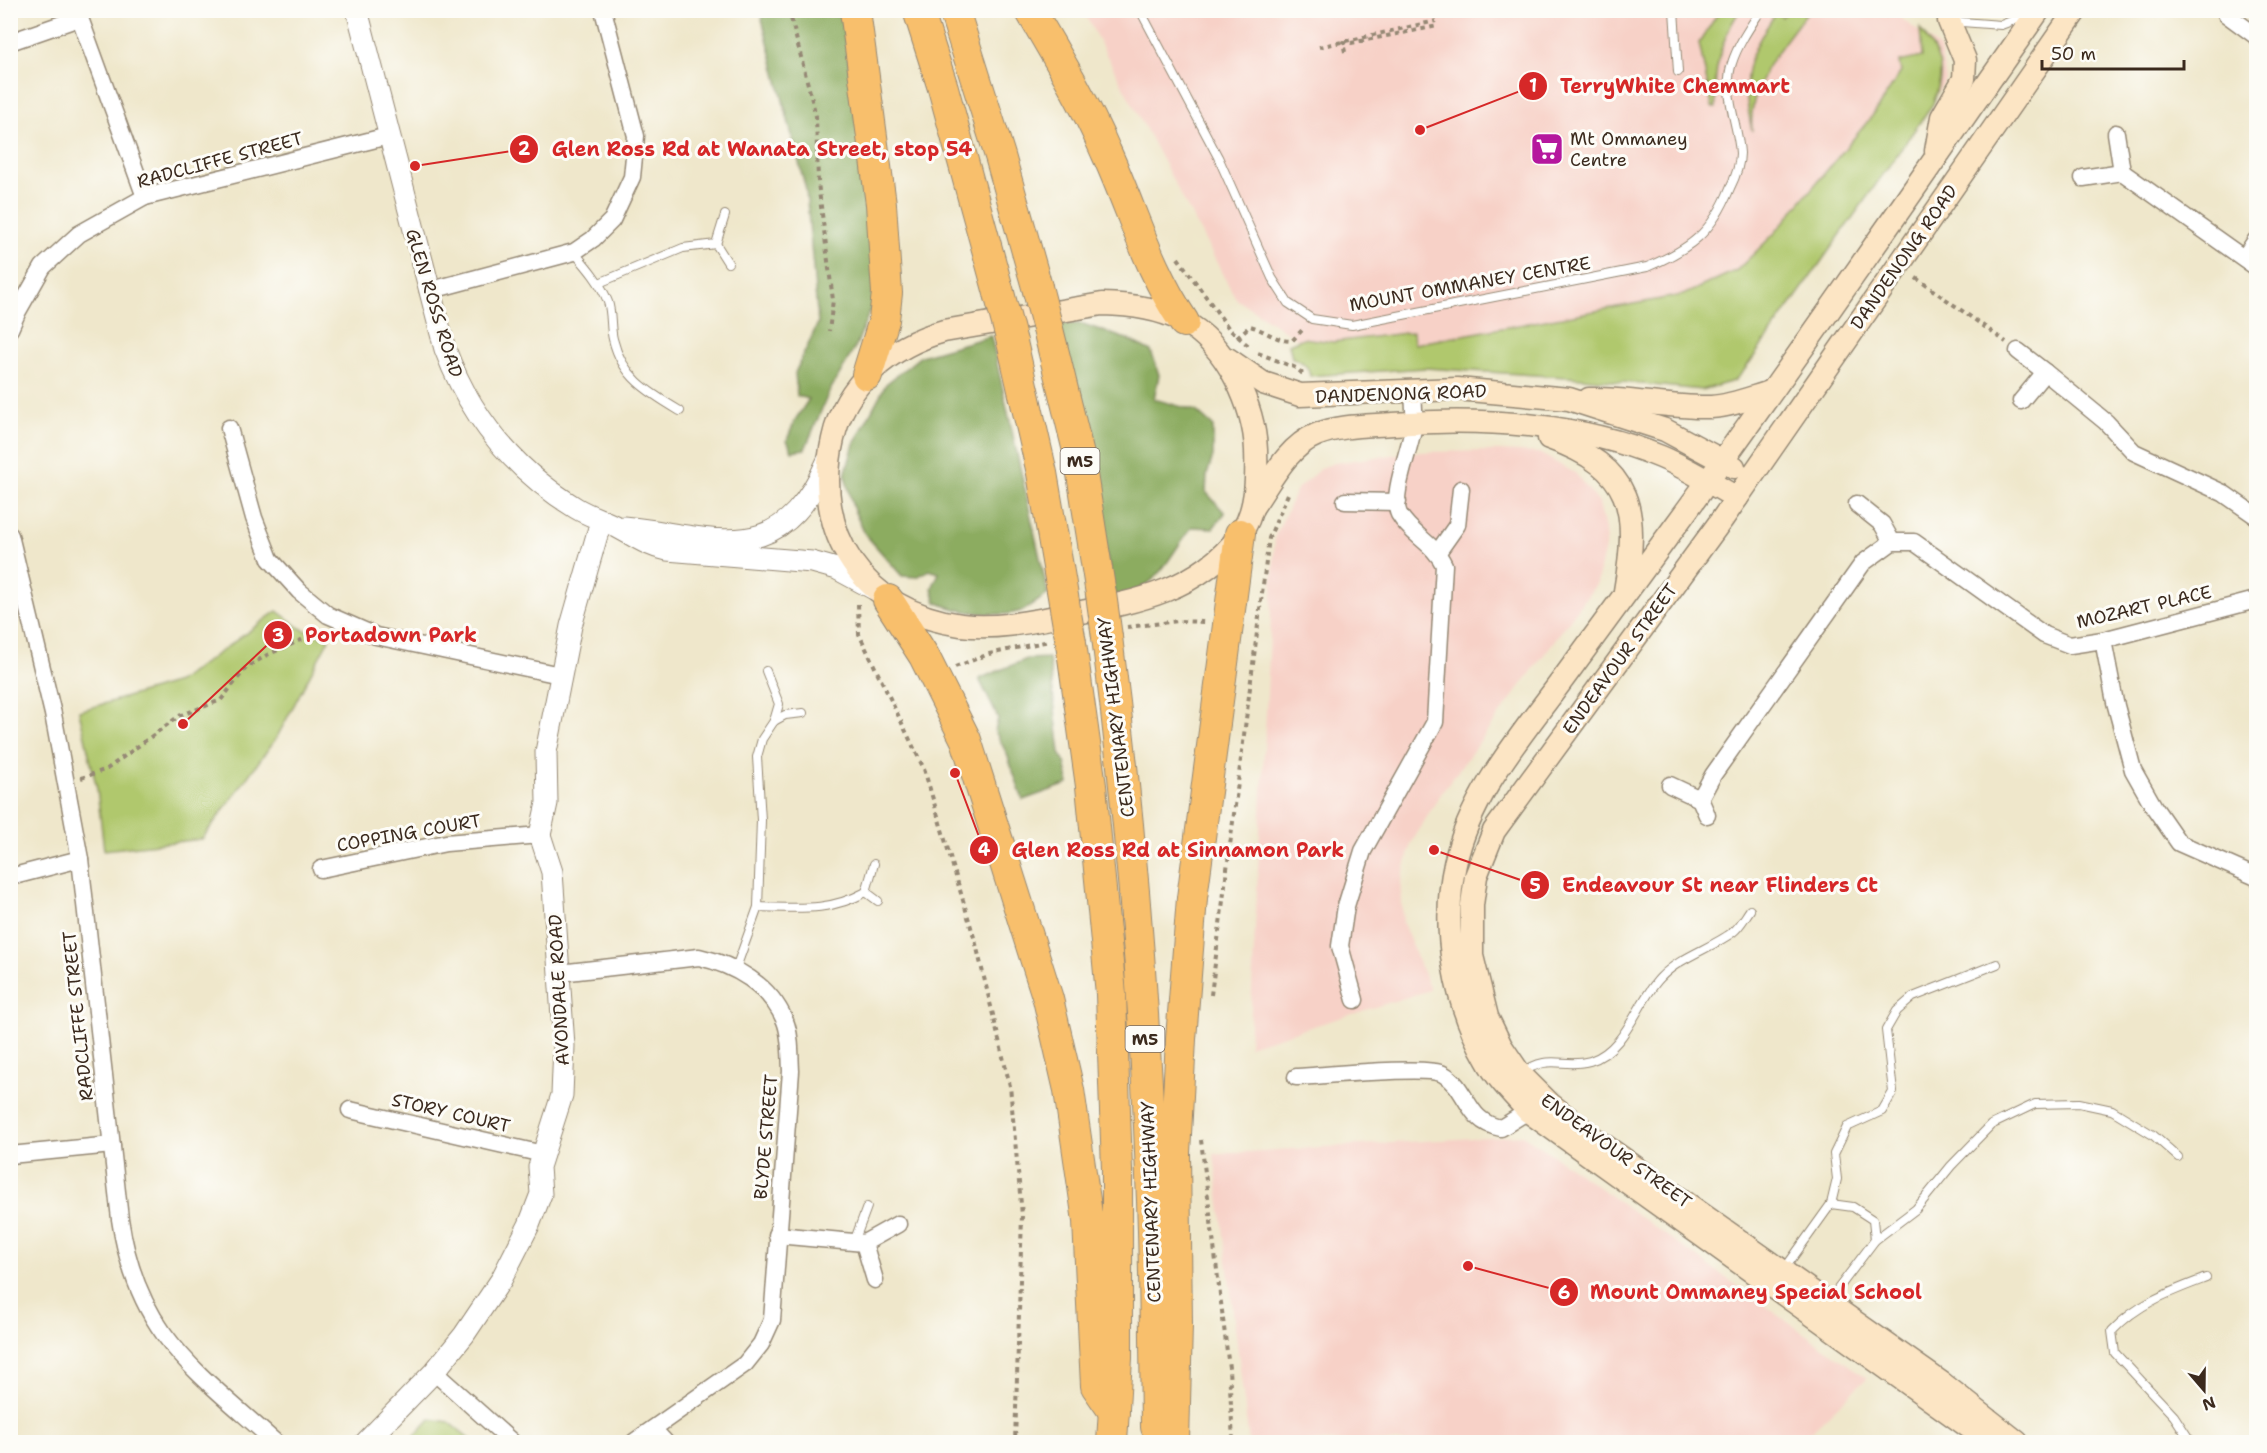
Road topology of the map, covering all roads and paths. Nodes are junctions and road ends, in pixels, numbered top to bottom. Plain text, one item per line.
1 (357, 10) edge
2 (603, 10) edge
3 (789, 10) edge
4 (855, 10) edge
5 (918, 10) edge
6 (954, 10) edge
7 (1030, 10) edge
8 (1140, 10) edge
9 (1674, 10) edge
10 (1761, 10) edge
11 (1778, 10) edge
12 (1785, 10) edge
13 (2027, 10) edge
14 (2039, 10) edge
15 (2076, 10) edge
16 (78, 14) edge
17 (2226, 14) dead end
18 (1941, 16) edge
19 (1437, 24) dead end
20 (2256, 36) edge
21 (10, 42) edge
22 (1343, 42) junction
23 (1319, 47) dead end
24 (1345, 52) dead end
25 (1678, 72) dead end
26 (2116, 133) dead end
27 (388, 136) junction
28 (1935, 158) junction
29 (2122, 172) junction
30 (2083, 178) dead end
31 (146, 197) junction
32 (725, 215) dead end
33 (2256, 240) edge
34 (716, 244) junction
35 (574, 252) junction
36 (728, 263) dead end
37 (2250, 263) edge
38 (1192, 277) dead end
39 (1916, 278) dead end
40 (599, 284) junction
41 (428, 291) junction
42 (1312, 319) junction
43 (1184, 322) junction
44 (10, 329) edge
45 (829, 331) dead end
46 (1230, 345) junction
47 (2018, 351) joint
48 (2044, 372) junction
49 (867, 375) junction
50 (1413, 390) junction
51 (1770, 392) junction
52 (1309, 396) junction
53 (1569, 399) junction
54 (2021, 401) dead end
55 (680, 411) dead end
56 (1414, 422) junction
57 (1508, 424) junction
58 (229, 428) dead end
59 (828, 460) junction
60 (1723, 460) junction
61 (1752, 476) junction
62 (1705, 484) junction
63 (1292, 487) dead end
64 (1461, 489) dead end
65 (1737, 498) junction
66 (1345, 501) dead end
67 (1398, 502) junction
68 (1857, 504) dead end
69 (1254, 505) junction
70 (2256, 516) edge
71 (608, 524) junction
72 (1240, 534) junction
73 (10, 536) edge
74 (1892, 542) junction
75 (1438, 552) junction
76 (16, 578) edge
77 (1624, 595) junction
78 (850, 597) dead end
79 (2256, 600) edge
80 (872, 601) junction
81 (328, 615) junction
82 (2103, 640) junction
83 (766, 671) dead end
84 (560, 675) junction
85 (803, 713) dead end
86 (774, 720) junction
87 (66, 780) junction
88 (1671, 785) dead end
89 (1700, 799) junction
90 (1707, 815) dead end
91 (540, 835) junction
92 (80, 859) junction
93 (874, 864) dead end
94 (321, 869) dead end
95 (10, 877) edge
96 (2256, 877) edge
97 (866, 892) junction
98 (878, 901) dead end
99 (758, 907) junction
100 (1750, 910) dead end
101 (1996, 964) dead end
102 (736, 968) junction
103 (560, 973) junction
104 (1355, 1000) dead end
105 (1209, 1006) dead end
106 (1520, 1074) junction
107 (1296, 1077) dead end
108 (350, 1110) dead end
109 (1528, 1111) junction
110 (1202, 1128) dead end
111 (112, 1145) junction
112 (543, 1154) junction
113 (10, 1155) edge
114 (2178, 1157) dead end
115 (1831, 1204) junction
116 (867, 1207) dead end
117 (898, 1224) dead end
118 (777, 1235) junction
119 (1875, 1240) junction
120 (858, 1243) junction
121 (1778, 1278) junction
122 (2206, 1278) dead end
123 (875, 1280) dead end
124 (1823, 1310) junction
125 (434, 1372) junction
126 (1114, 1412) junction
127 (653, 1429) junction
128 (275, 1443) edge
129 (366, 1443) edge
130 (512, 1443) edge
131 (634, 1443) edge
132 (665, 1443) edge
133 (1015, 1443) edge
134 (1112, 1443) edge
135 (1156, 1443) edge
136 (1174, 1443) edge
137 (1233, 1443) edge
138 (1990, 1443) edge
139 (2017, 1443) edge
140 (2191, 1443) edge

1 - 27 street, GLEN ROSS ROAD
2 - 35 street
3 - 45 path
4 - 49 highway
5 - 126 highway, CENTENARY HIGHWAY / M5, bridge
6 - 135 highway, CENTENARY HIGHWAY / M5, bridge
7 - 43 highway
8 - 42 lane, MOUNT OMMANEY CENTRE
9 - 25 lane
10 - 42 lane, MOUNT OMMANEY CENTRE
11 - 12 path
13 - 18 lane
14 - 28 main road, DANDENONG ROAD
15 - 61 main road, DANDENONG ROAD
16 - 21 street
16 - 31 street
17 - 20 street
18 - 28 main road
19 - 22 path
22 - 23 path
22 - 24 path
26 - 29 street
27 - 31 street, RADCLIFFE STREET
27 - 41 street, GLEN ROSS ROAD
28 - 51 main road, DANDENONG ROAD
29 - 30 street
29 - 37 street
31 - 44 street, RADCLIFFE STREET
32 - 34 lane
33 - 37 street
34 - 36 lane
34 - 40 lane
35 - 40 lane
35 - 41 street
38 - 46 path
39 - 47 path
40 - 55 lane
41 - 71 street, GLEN ROSS ROAD
42 - 46 path
43 - 46 main road, DANDENONG ROAD
43 - 49 main road, DANDENONG ROAD
46 - 52 main road, DANDENONG ROAD
46 - 52 path
46 - 69 main road
47 - 48 street
48 - 54 street
48 - 70 street
49 - 59 main road, DANDENONG ROAD
50 - 52 main road, DANDENONG ROAD
50 - 53 main road, DANDENONG ROAD
50 - 56 street
51 - 53 main road
51 - 60 main road, DANDENONG ROAD
53 - 60 main road, DANDENONG ROAD
56 - 57 main road, DANDENONG ROAD
56 - 67 street
56 - 69 main road, DANDENONG ROAD
57 - 62 main road, DANDENONG ROAD
57 - 77 main road
58 - 81 street
59 - 71 street, GLEN ROSS ROAD
59 - 80 main road, DANDENONG ROAD
60 - 61 main road, DANDENONG ROAD
60 - 62 main road, DANDENONG ROAD
61 - 65 main road, ENDEAVOUR STREET
62 - 65 main road, DANDENONG ROAD
62 - 77 main road, ENDEAVOUR STREET
63 - 105 path
64 - 75 street
65 - 106 main road, ENDEAVOUR STREET
66 - 67 street
67 - 75 street
68 - 74 street
69 - 72 main road
71 - 80 street, GLEN ROSS ROAD
71 - 84 street
72 - 80 main road
72 - 136 highway
73 - 76 street, RADCLIFFE STREET
74 - 82 street, MOZART PLACE
74 - 89 street
75 - 104 street
76 - 87 street, RADCLIFFE STREET
77 - 109 main road, ENDEAVOUR STREET
78 - 80 path
79 - 82 street, MOZART PLACE
80 - 126 highway
80 - 133 path
81 - 84 street
81 - 87 path
82 - 96 street
83 - 86 lane
84 - 91 street
85 - 86 lane
86 - 99 lane
87 - 92 street, RADCLIFFE STREET
88 - 89 street
89 - 90 street
91 - 94 street, COPPING COURT
91 - 103 street, AVONDALE ROAD
92 - 95 street
92 - 111 street, RADCLIFFE STREET
93 - 97 lane
97 - 98 lane
97 - 99 lane
99 - 102 lane
100 - 106 lane
101 - 115 lane
102 - 103 street, BLYDE STREET
102 - 118 street, BLYDE STREET
103 - 112 street, AVONDALE ROAD
106 - 121 main road, ENDEAVOUR STREET
107 - 109 street
108 - 112 street, STORY COURT
109 - 121 main road, ENDEAVOUR STREET
110 - 137 path
111 - 113 street
111 - 128 street, RADCLIFFE STREET
112 - 125 street, AVONDALE ROAD
114 - 119 lane
115 - 119 lane
115 - 121 lane
116 - 120 lane
117 - 120 street
118 - 120 street
118 - 127 street, BLYDE STREET
119 - 124 lane
120 - 123 street
121 - 124 main road, ENDEAVOUR STREET
122 - 140 lane
124 - 138 main road, ENDEAVOUR STREET
124 - 139 main road, ENDEAVOUR STREET
125 - 129 street, AVONDALE ROAD
125 - 130 street
126 - 134 highway, CENTENARY HIGHWAY / M5
127 - 131 street, BLYDE STREET
127 - 132 street

